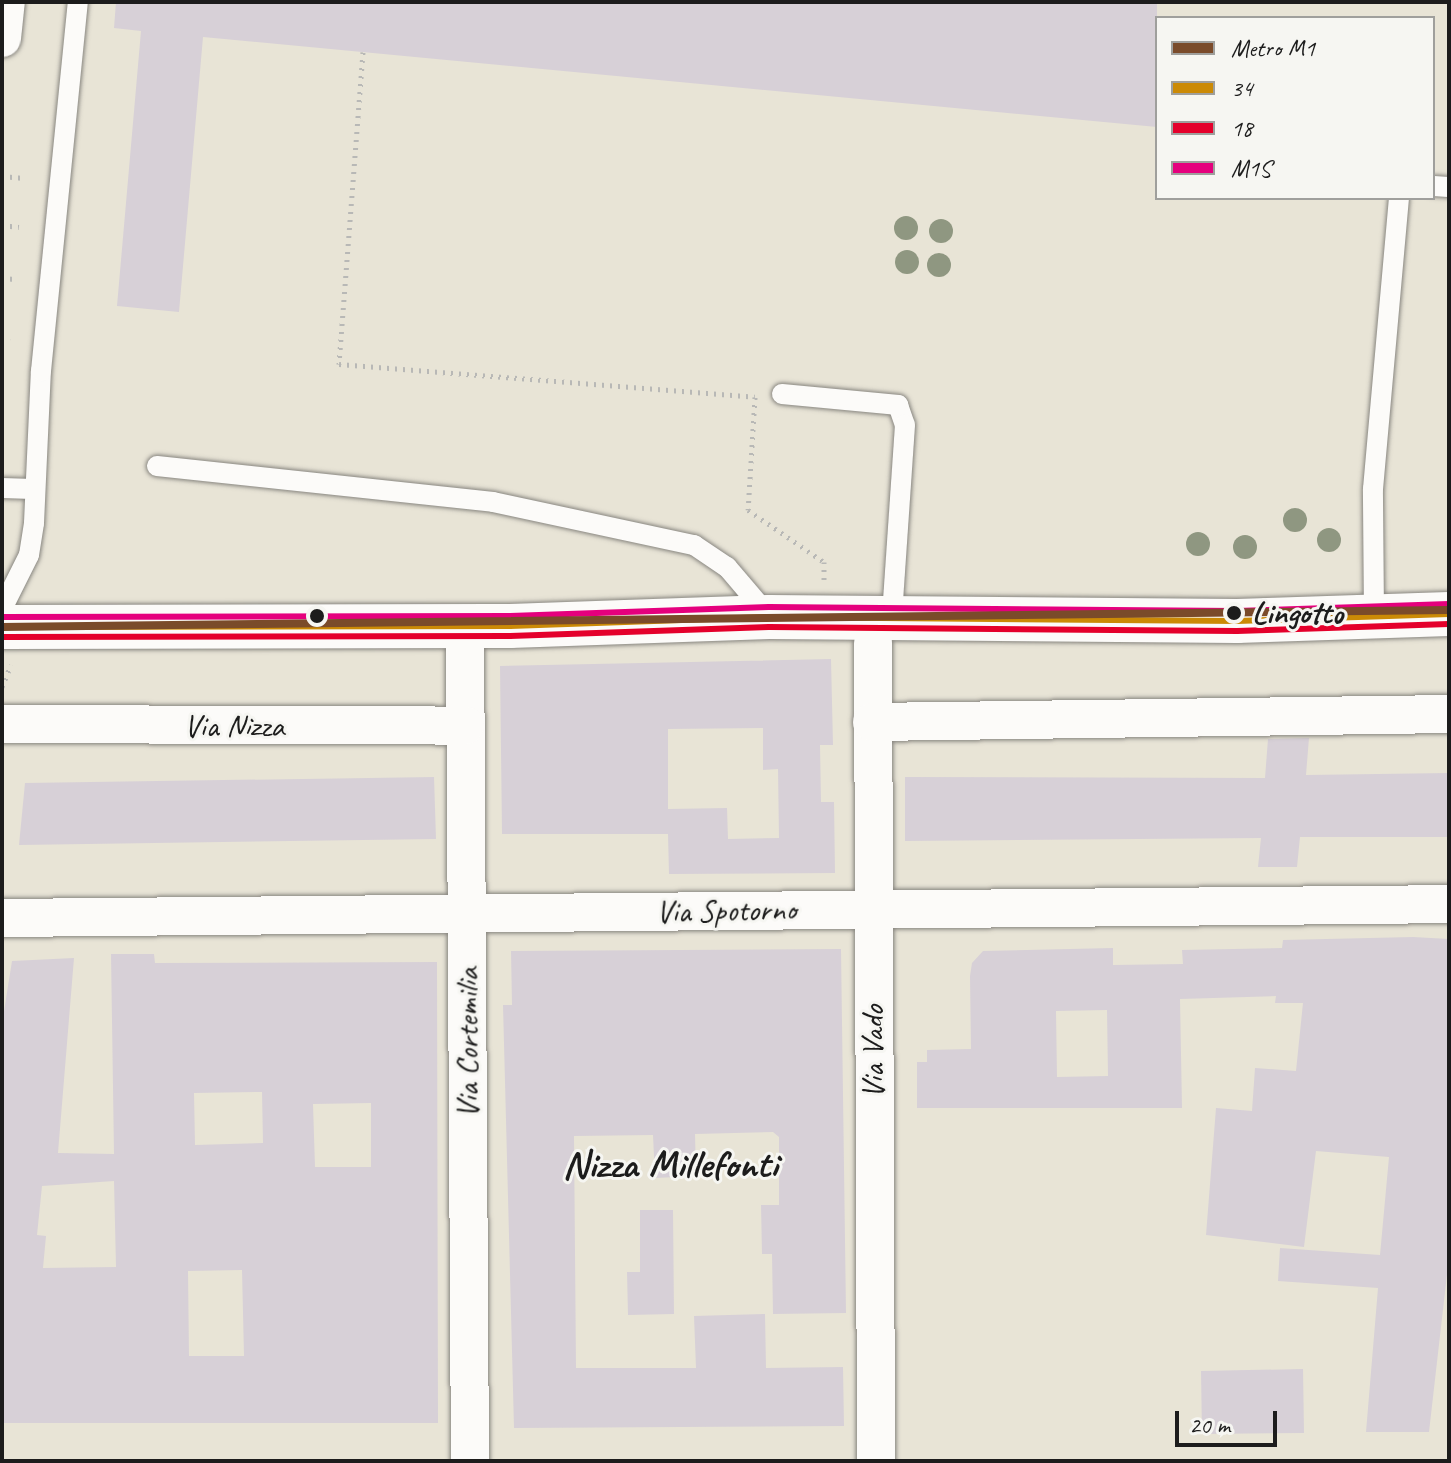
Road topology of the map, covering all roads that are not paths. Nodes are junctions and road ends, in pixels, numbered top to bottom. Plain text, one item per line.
1 (6, 2) edge
2 (78, 2) edge
3 (2, 38) edge
4 (1399, 200) edge
5 (782, 394) dead end
6 (157, 466) dead end
7 (2, 488) edge
8 (33, 489) junction
9 (2, 609) edge
10 (1449, 614) edge
11 (1374, 615) junction
12 (769, 617) junction
13 (465, 626) junction
14 (880, 626) junction
15 (2, 627) edge
16 (1449, 714) edge
17 (872, 722) junction
18 (2, 724) edge
19 (465, 726) junction
20 (1449, 904) edge
21 (872, 909) junction
22 (467, 913) junction
23 (2, 918) edge
24 (470, 1461) edge
25 (876, 1461) edge

1 - 3 street
2 - 8 lane
4 - 11 lane
5 - 14 lane
6 - 12 lane
7 - 8 lane
8 - 9 lane
10 - 11 street
11 - 14 street
12 - 13 street
12 - 14 street
13 - 15 street
13 - 19 street, Via Cortemilia
14 - 17 street, Via Vado
16 - 17 street
17 - 21 street, Via Vado
18 - 19 street, Via Nizza
19 - 22 street, Via Cortemilia
20 - 21 street, Via Spotorno
21 - 22 street, Via Spotorno
21 - 25 street, Via Vado
22 - 23 street, Via Spotorno
22 - 24 street, Via Cortemilia

